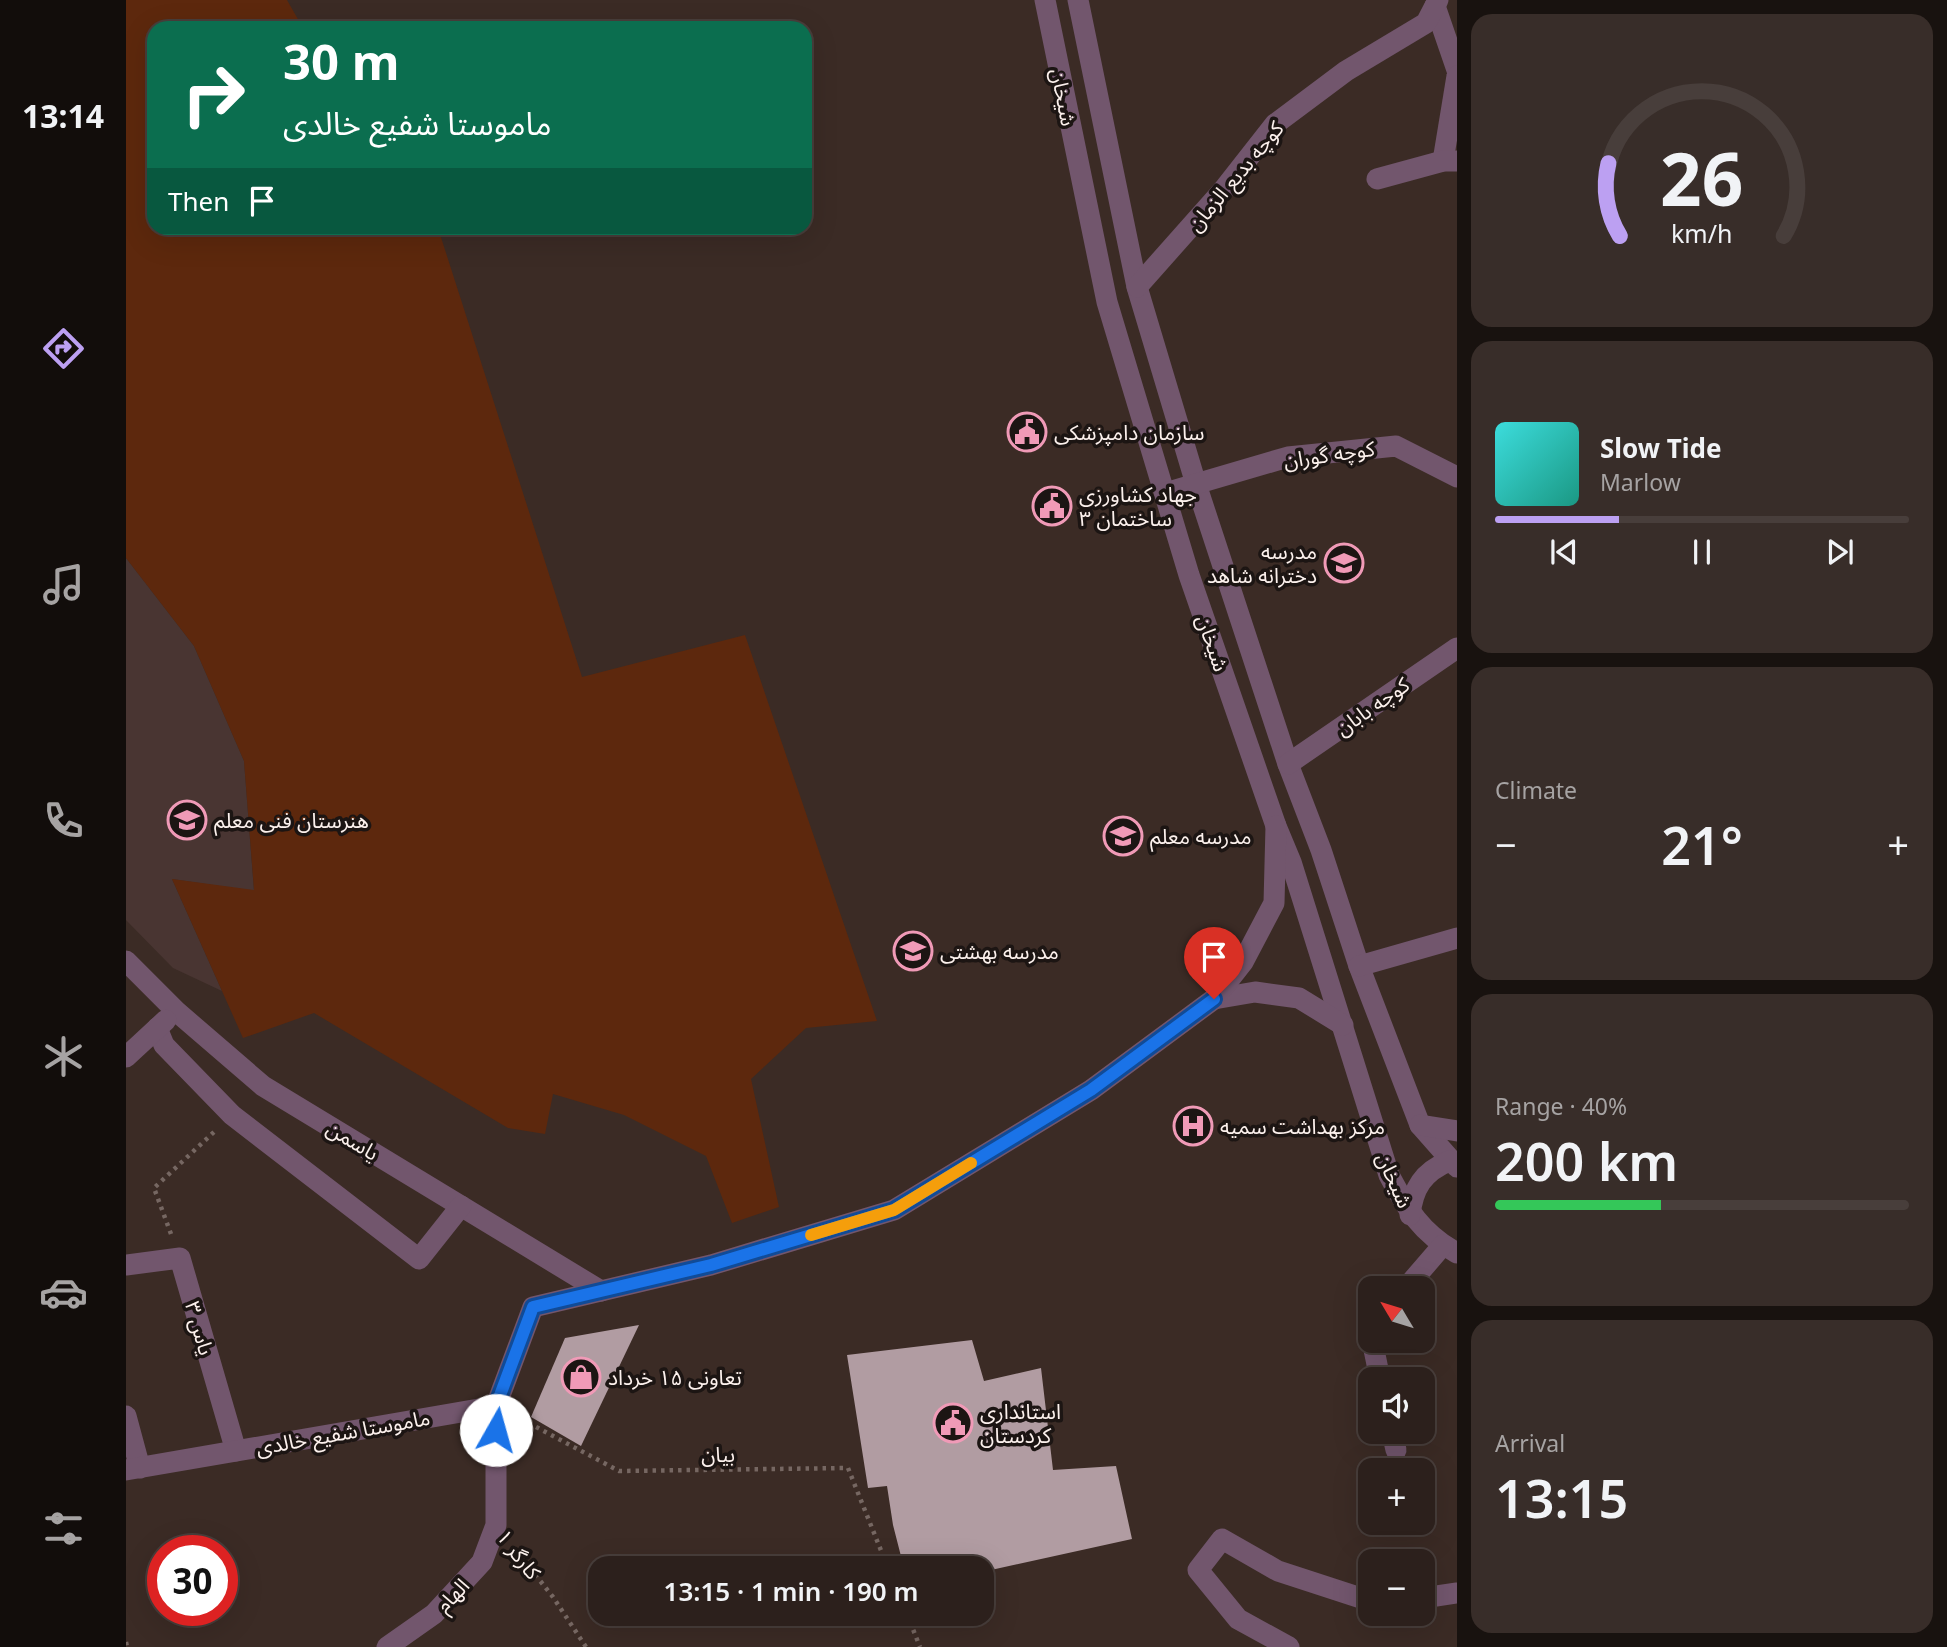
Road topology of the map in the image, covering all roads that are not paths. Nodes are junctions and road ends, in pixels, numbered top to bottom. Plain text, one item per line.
1 (1045, 0) edge
2 (1078, 0) edge
3 (1437, 3) edge
4 (1457, 70) edge
5 (1457, 76) edge
6 (1450, 161) edge
7 (1377, 179) dead end
8 (1138, 287) junction
9 (1457, 477) edge
10 (1196, 484) junction
11 (1164, 493) junction
12 (1457, 648) edge
13 (1288, 764) junction
14 (1276, 825) junction
15 (1457, 938) edge
16 (126, 961) edge
17 (1359, 966) junction
18 (1214, 999) junction
19 (176, 1011) junction
20 (1343, 1025) junction
21 (157, 1028) junction
22 (126, 1057) edge
23 (1420, 1125) junction
24 (1457, 1131) edge
25 (1453, 1164) edge
26 (461, 1206) junction
27 (1410, 1215) junction
28 (1450, 1249) edge
29 (126, 1265) edge
30 (1420, 1276) edge
31 (601, 1291) junction
32 (496, 1406) junction
33 (126, 1416) edge
34 (236, 1451) junction
35 (133, 1469) edge
36 (496, 1525) joint
37 (1457, 1593) edge
38 (1435, 1596) edge
39 (1358, 1597) edge
40 (387, 1647) edge
41 (1289, 1647) edge

1 - 11 street, شیخان
2 - 8 street, شیخان
3 - 4 street
3 - 8 street, کوچه بدیع الزمان
5 - 6 street
6 - 7 street
8 - 10 street, شیخان
9 - 10 street, کوچه گوران
10 - 11 street, کوچه گوران
10 - 13 street, شیخان
11 - 14 street, شیخان
12 - 13 street, کوچه بابان
13 - 17 street, شیخان
14 - 18 street
14 - 20 street, شیخان
15 - 17 street
16 - 19 street, یاسمن
17 - 23 street, شیخان
18 - 20 street
18 - 31 street
19 - 21 street
19 - 26 street, یاسمن
20 - 27 street, شیخان
21 - 22 street
21 - 26 street
23 - 24 street
23 - 25 street, شیخان
25 - 27 street
26 - 31 street, یاسمن
27 - 28 street, شیخان
28 - 30 street
29 - 34 street, یاس ۳
31 - 32 street
32 - 34 street, ماموستا شفیع خالدی
32 - 36 street, کارگر ۱
33 - 35 street
34 - 35 street, ماموستا شفیع خالدی
36 - 40 street, الهام
37 - 38 street
39 - 41 street

